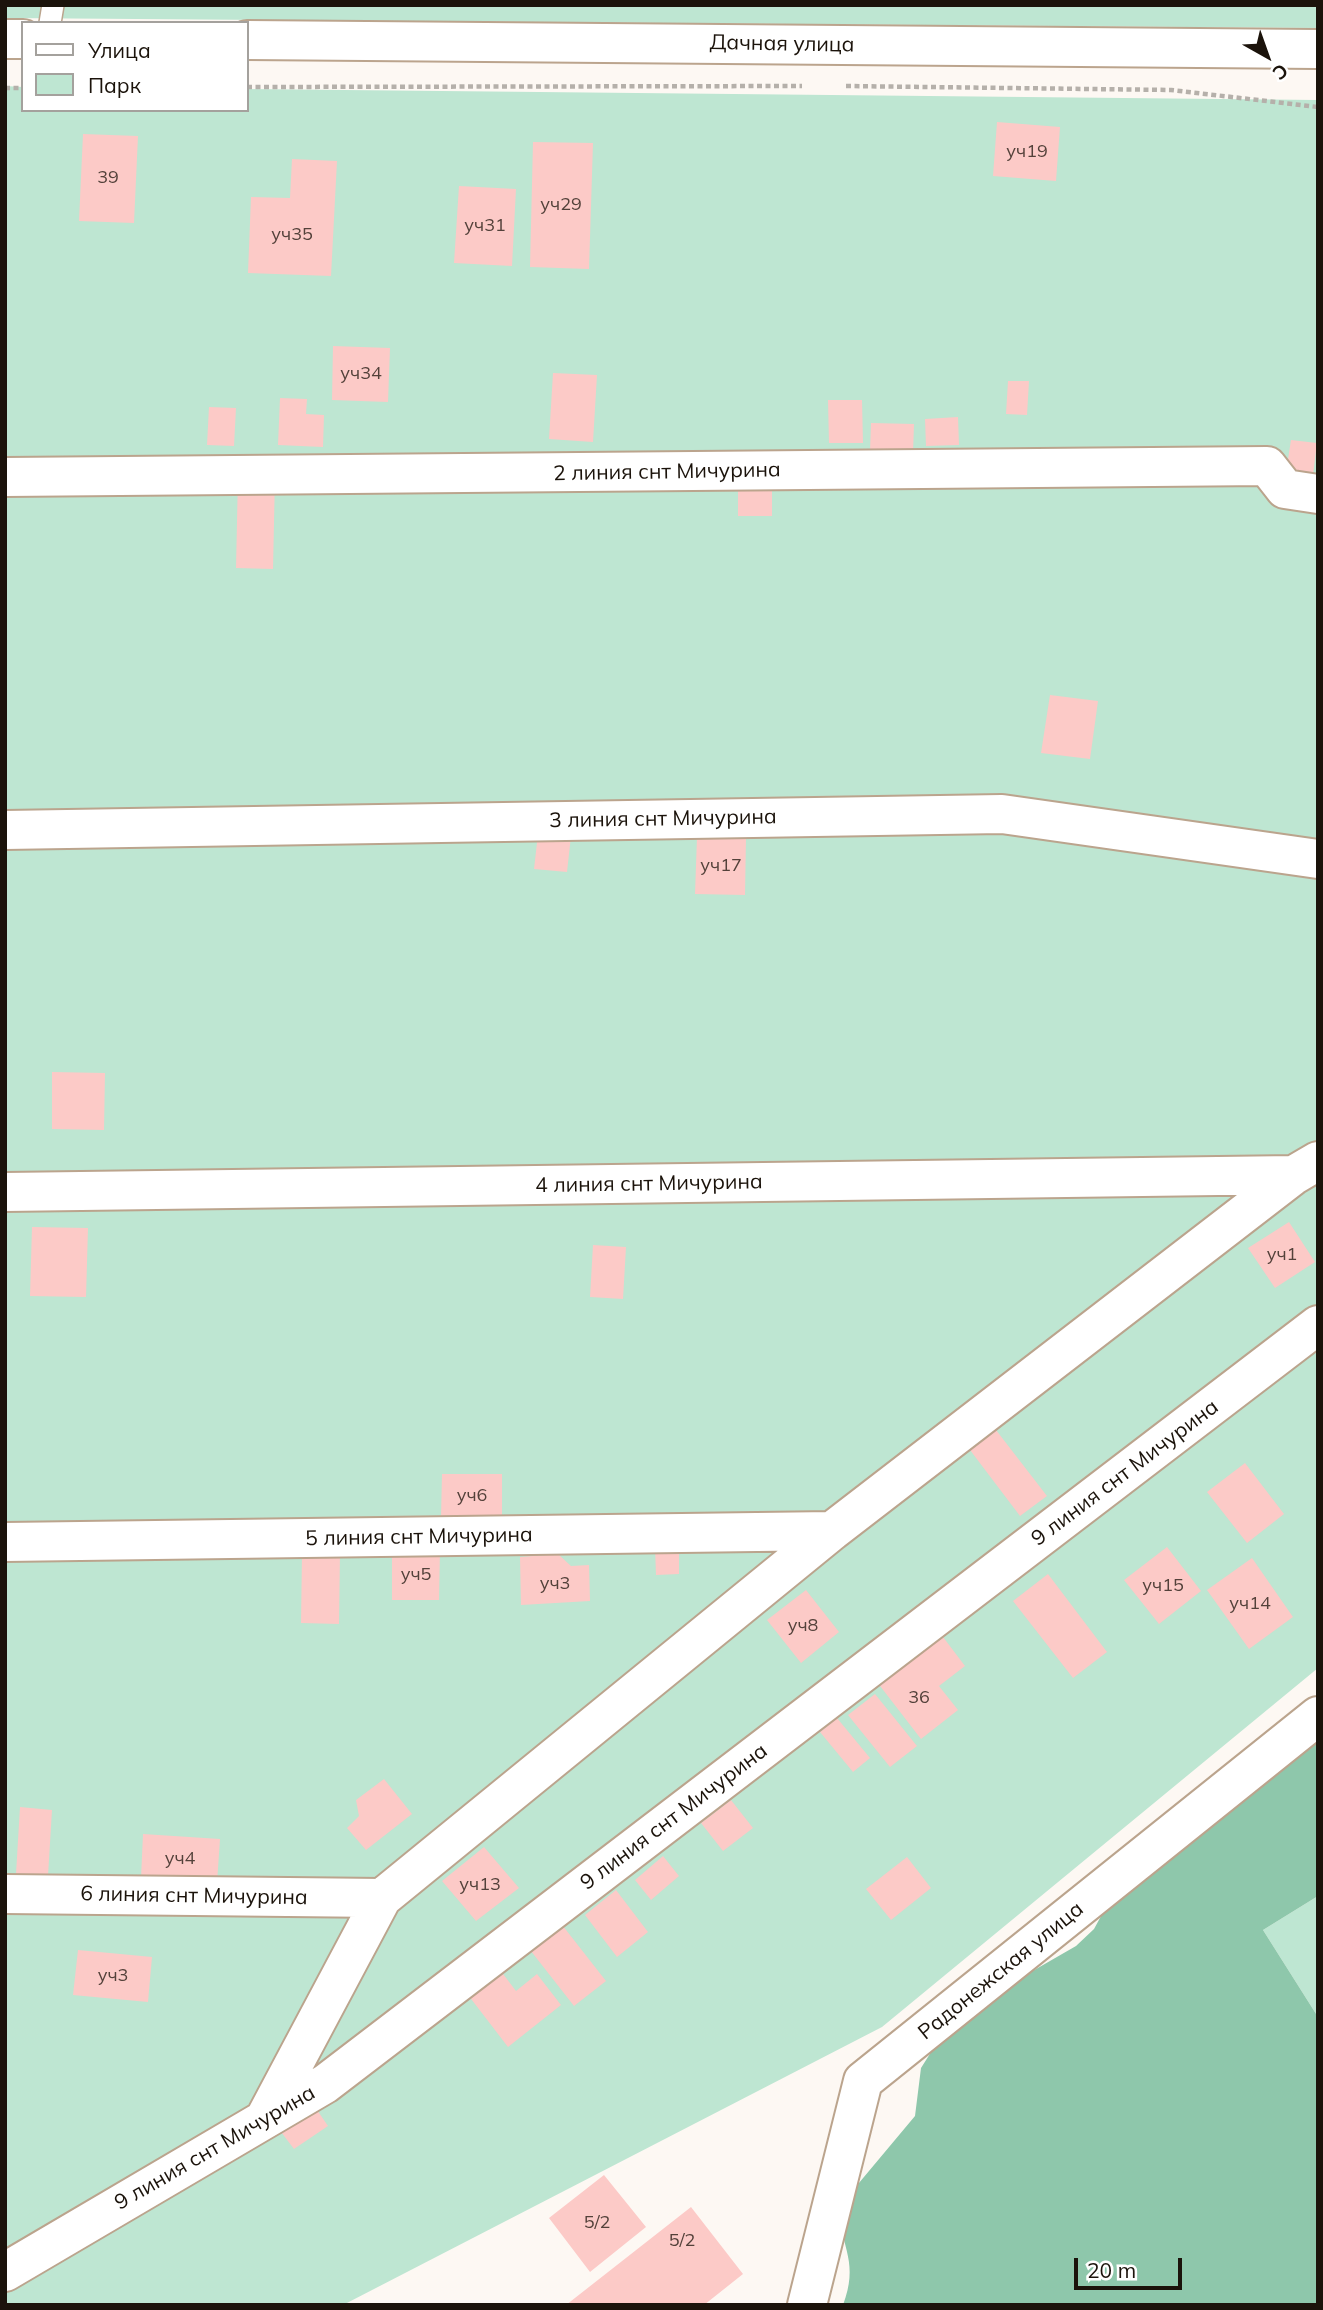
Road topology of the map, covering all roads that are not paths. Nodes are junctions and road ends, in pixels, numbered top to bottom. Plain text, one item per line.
1 (248, 40) edge
2 (1318, 49) edge
3 (5, 477) edge
4 (1318, 494) edge
5 (5, 830) edge
6 (1318, 859) edge
7 (1306, 1168) edge
8 (5, 1192) edge
9 (1318, 1325) edge
10 (832, 1531) junction
11 (5, 1542) edge
12 (1318, 1716) edge
13 (5, 1894) edge
14 (382, 1898) junction
15 (265, 2118) junction
16 (5, 2272) edge
17 (807, 2305) edge

1 - 2 street, Дачная улица
3 - 4 street, 2 линия снт Мичурина
5 - 6 street, 3 линия снт Мичурина
7 - 8 street, 4 линия снт Мичурина
7 - 10 street
9 - 15 street, 9 линия снт Мичурина
10 - 11 street, 5 линия снт Мичурина
10 - 14 street
12 - 17 street, Радонежская улица
13 - 14 street, 6 линия снт Мичурина
14 - 15 street
15 - 16 street, 9 линия снт Мичурина

